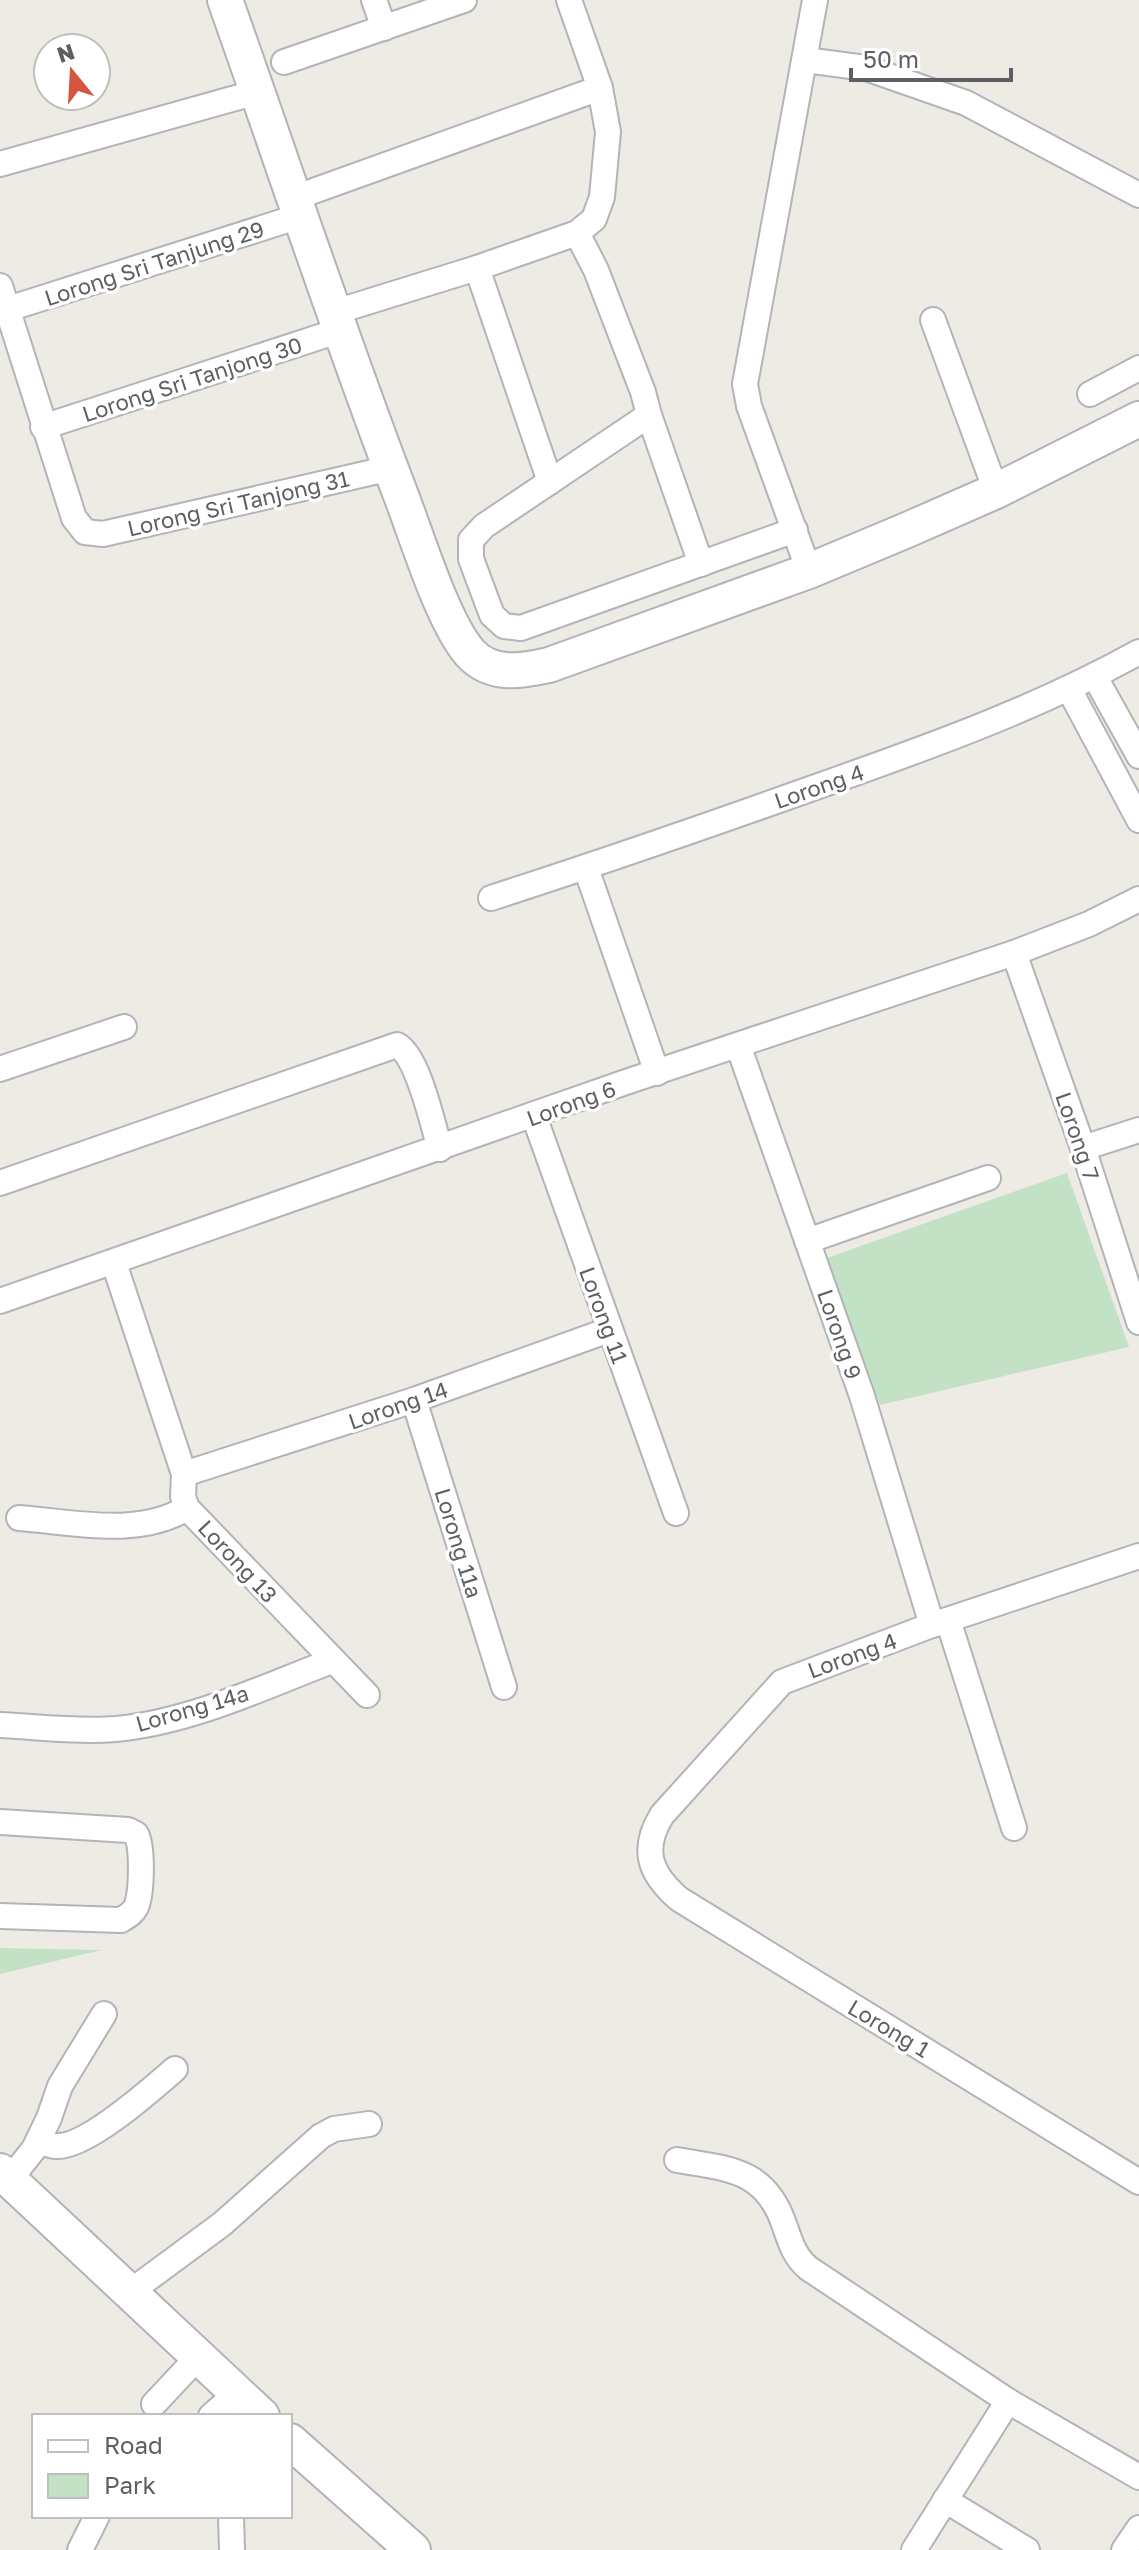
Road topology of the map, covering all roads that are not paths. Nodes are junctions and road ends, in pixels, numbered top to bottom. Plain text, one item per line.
1 (225, 0) edge
2 (374, 0) edge
3 (464, 0) edge
4 (569, 0) edge
5 (815, 0) edge
6 (384, 28) junction
7 (805, 60) junction
8 (284, 62) dead end
9 (600, 88) junction
10 (257, 92) junction
11 (0, 164) edge
12 (1139, 195) edge
13 (297, 207) junction
14 (577, 233) junction
15 (477, 268) junction
16 (4, 298) edge
17 (933, 320) dead end
18 (338, 321) junction
19 (1139, 368) edge
20 (1090, 394) dead end
21 (649, 415) junction
22 (1139, 419) edge
23 (43, 427) junction
24 (391, 468) junction
25 (550, 482) junction
26 (996, 491) junction
27 (795, 530) junction
28 (701, 564) junction
29 (809, 571) junction
30 (1139, 652) edge
31 (1095, 677) junction
32 (1069, 689) junction
33 (1139, 756) edge
34 (1139, 820) edge
35 (586, 868) junction
36 (491, 898) dead end
37 (1139, 899) edge
38 (1014, 953) junction
39 (124, 1027) dead end
40 (738, 1045) junction
41 (0, 1069) edge
42 (657, 1073) junction
43 (534, 1116) junction
44 (1139, 1130) edge
45 (1083, 1148) junction
46 (440, 1149) junction
47 (988, 1178) dead end
48 (0, 1183) edge
49 (807, 1241) junction
50 (114, 1263) junction
51 (0, 1301) edge
52 (1139, 1322) edge
53 (609, 1330) junction
54 (414, 1400) junction
55 (184, 1474) junction
56 (187, 1508) junction
57 (676, 1513) dead end
58 (19, 1518) dead end
59 (1139, 1556) edge
60 (940, 1622) junction
61 (332, 1661) junction
62 (504, 1687) dead end
63 (367, 1695) dead end
64 (0, 1725) edge
65 (0, 1822) edge
66 (1014, 1828) dead end
67 (652, 1861) joint
68 (0, 1916) edge
69 (104, 2014) dead end
70 (175, 2069) dead end
71 (369, 2124) dead end
72 (38, 2141) junction
73 (677, 2160) dead end
74 (5, 2175) edge
75 (1139, 2182) edge
76 (130, 2292) junction
77 (198, 2357) junction
78 (1008, 2401) junction
79 (154, 2404) dead end
80 (227, 2406) edge
81 (255, 2414) edge
82 (292, 2443) edge
83 (1139, 2477) edge
84 (945, 2500) junction
85 (96, 2518) edge
86 (231, 2518) edge
87 (1139, 2528) edge
88 (80, 2550) edge
89 (232, 2550) edge
90 (413, 2550) edge
91 (914, 2550) edge
92 (1027, 2550) edge
93 (1124, 2550) edge

1 - 10 street
2 - 6 street
3 - 6 street
4 - 9 street
5 - 7 street
6 - 8 street
7 - 12 street
7 - 27 street
9 - 13 street, Lorong Sri Tanjung 29
9 - 14 street
10 - 11 street
10 - 13 street
13 - 16 street, Lorong Sri Tanjung 29
13 - 18 street
14 - 15 street, Lorong Sri Tanjong 30
14 - 21 street
15 - 18 street, Lorong Sri Tanjong 30
15 - 25 street
16 - 23 street
17 - 26 street
18 - 23 street, Lorong Sri Tanjong 30
18 - 24 street
19 - 20 street
21 - 25 street
21 - 28 street
22 - 26 street
23 - 24 street, Lorong Sri Tanjong 31
24 - 29 street
25 - 28 street
26 - 29 street
27 - 28 street
27 - 29 street
30 - 31 street, Lorong 4
31 - 32 street, Lorong 4
31 - 33 street
32 - 34 street
32 - 35 street, Lorong 4
35 - 36 street, Lorong 4
35 - 42 street
37 - 38 street, Lorong 6
38 - 40 street, Lorong 6
38 - 45 street, Lorong 7
39 - 41 street
40 - 42 street, Lorong 6
40 - 49 street, Lorong 9
42 - 43 street, Lorong 6
43 - 46 street, Lorong 6
43 - 53 street, Lorong 11
44 - 45 street
45 - 52 street, Lorong 7
46 - 48 street
46 - 50 street, Lorong 6
47 - 49 street
49 - 60 street, Lorong 9
50 - 51 street, Lorong 6
50 - 55 street, Lorong 13
53 - 54 street, Lorong 14
53 - 57 street, Lorong 11
54 - 55 street, Lorong 14
54 - 62 street, Lorong 11a
55 - 56 street, Lorong 13
56 - 58 street
56 - 61 street, Lorong 13
59 - 60 street, Lorong 4
60 - 66 street, Lorong 9
60 - 67 street, Lorong 4
61 - 63 street, Lorong 13
61 - 64 street, Lorong 14a
65 - 68 street
67 - 75 street, Lorong 1
69 - 72 street
70 - 72 street
71 - 76 street
72 - 74 street
73 - 78 street
74 - 76 street
76 - 77 street
77 - 79 street
77 - 80 street
78 - 83 street
78 - 84 street
80 - 81 street
82 - 90 street
84 - 91 street
84 - 92 street
85 - 88 street
86 - 89 street
87 - 93 street

